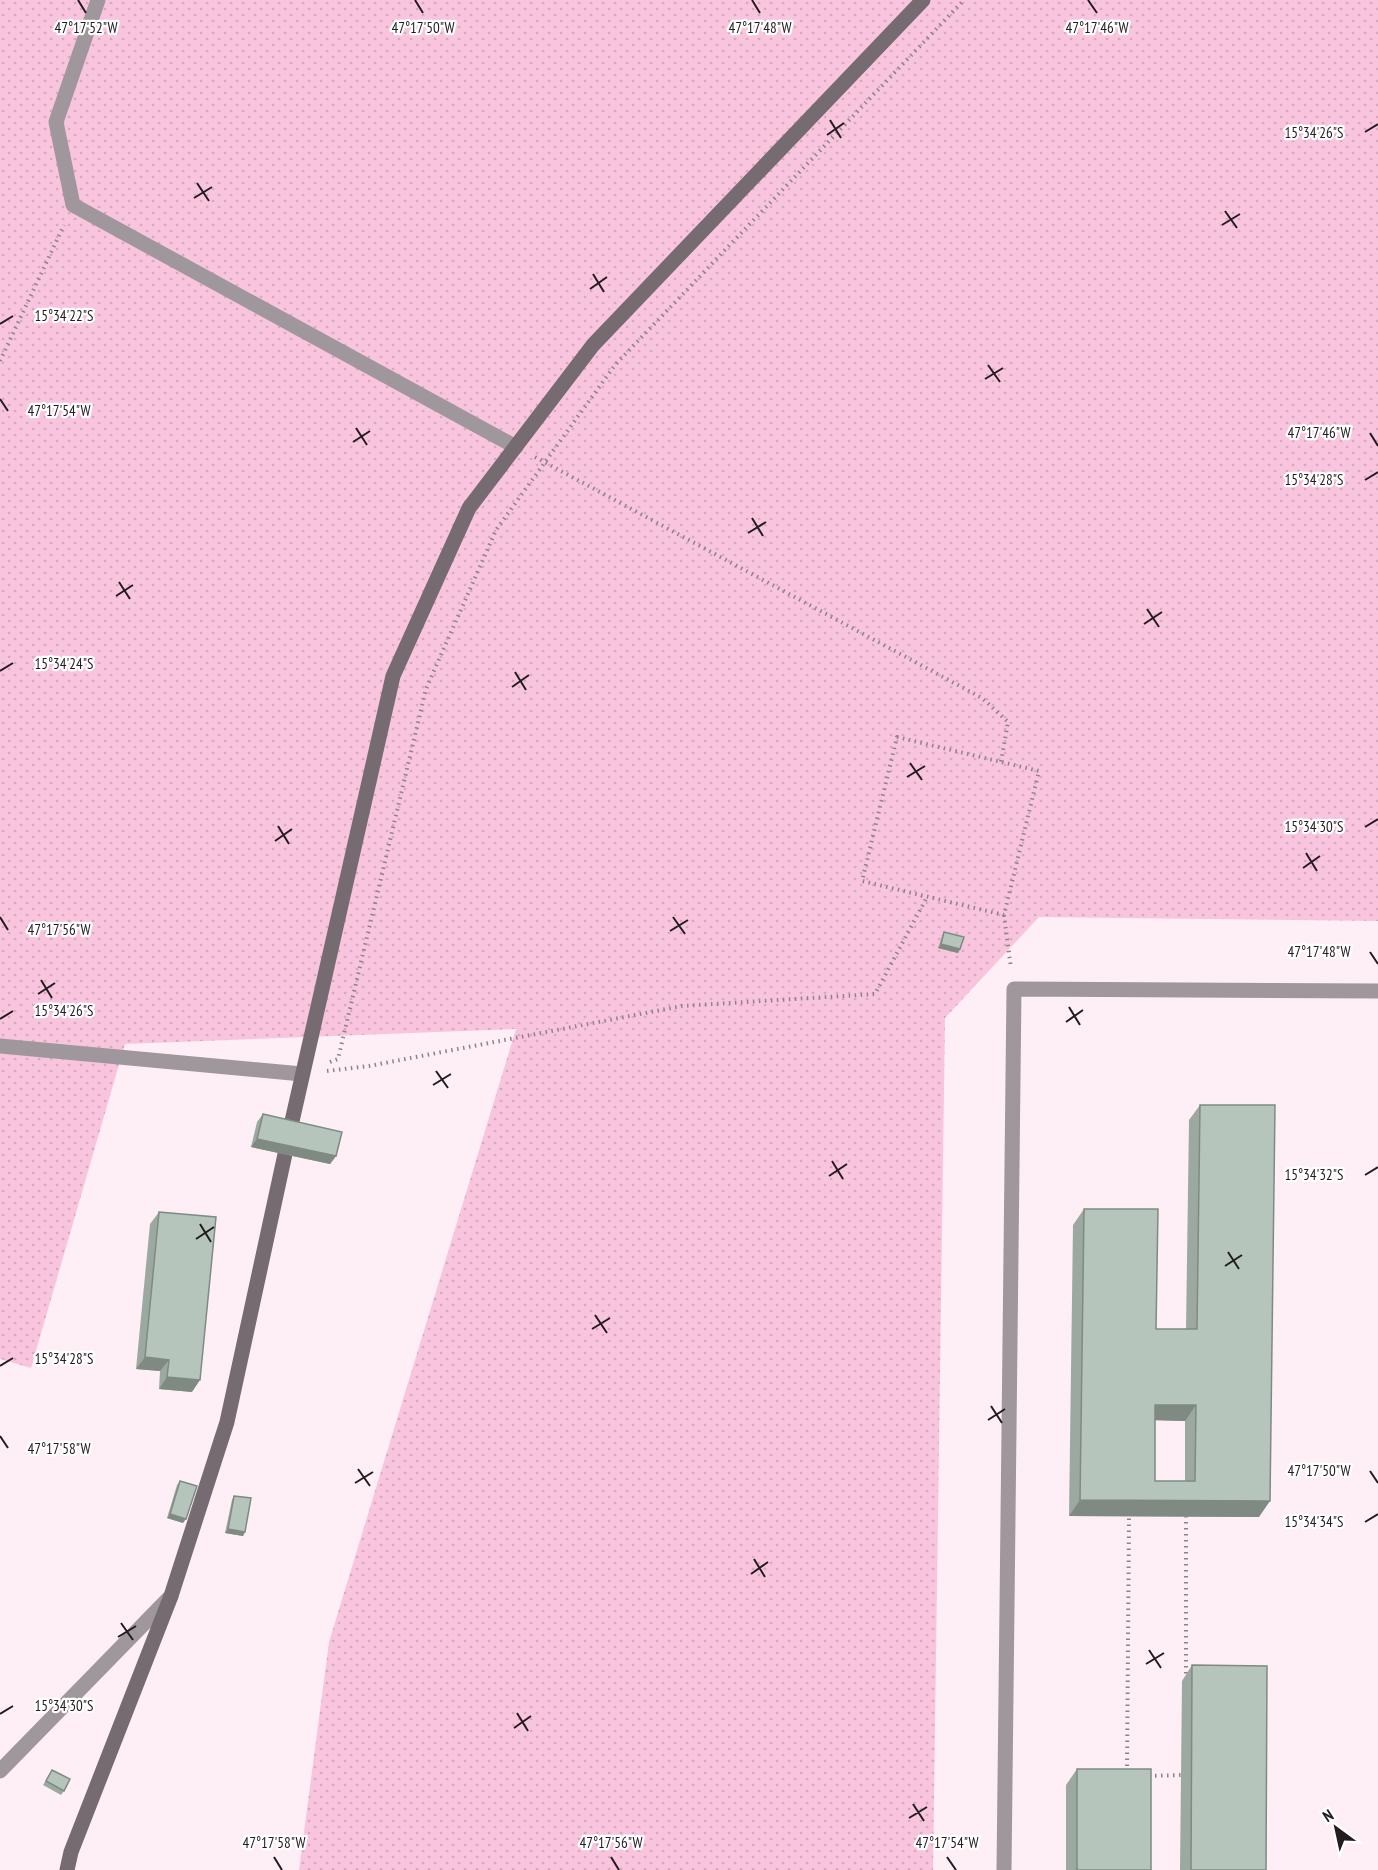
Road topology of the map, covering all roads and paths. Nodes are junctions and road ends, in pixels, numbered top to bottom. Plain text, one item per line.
1 (98, 0) edge
2 (923, 0) edge
3 (964, 0) edge
4 (73, 205) junction
5 (0, 361) edge
6 (516, 447) junction
7 (545, 462) junction
8 (1001, 762) junction
9 (927, 897) junction
10 (1005, 915) junction
11 (1014, 989) junction
12 (1378, 991) edge
13 (0, 1046) edge
14 (302, 1074) junction
15 (290, 1130) edge
16 (285, 1154) edge
17 (1129, 1516) edge
18 (1186, 1516) edge
19 (171, 1596) junction
20 (1186, 1681) dead end
21 (0, 1771) edge
22 (1181, 1775) dead end
23 (1138, 1776) edge
24 (1127, 1777) edge
25 (67, 1870) edge
26 (1004, 1870) edge

1 - 4 street
2 - 6 street
3 - 7 path
4 - 5 path
4 - 6 street
6 - 7 path
6 - 14 street
7 - 8 path
7 - 14 path
8 - 9 path
8 - 10 path
9 - 10 path
9 - 14 path
10 - 11 path
11 - 12 street
11 - 26 street
13 - 14 street
14 - 15 street
16 - 19 street
17 - 24 path
18 - 20 path
19 - 21 street
19 - 25 street
22 - 23 path

